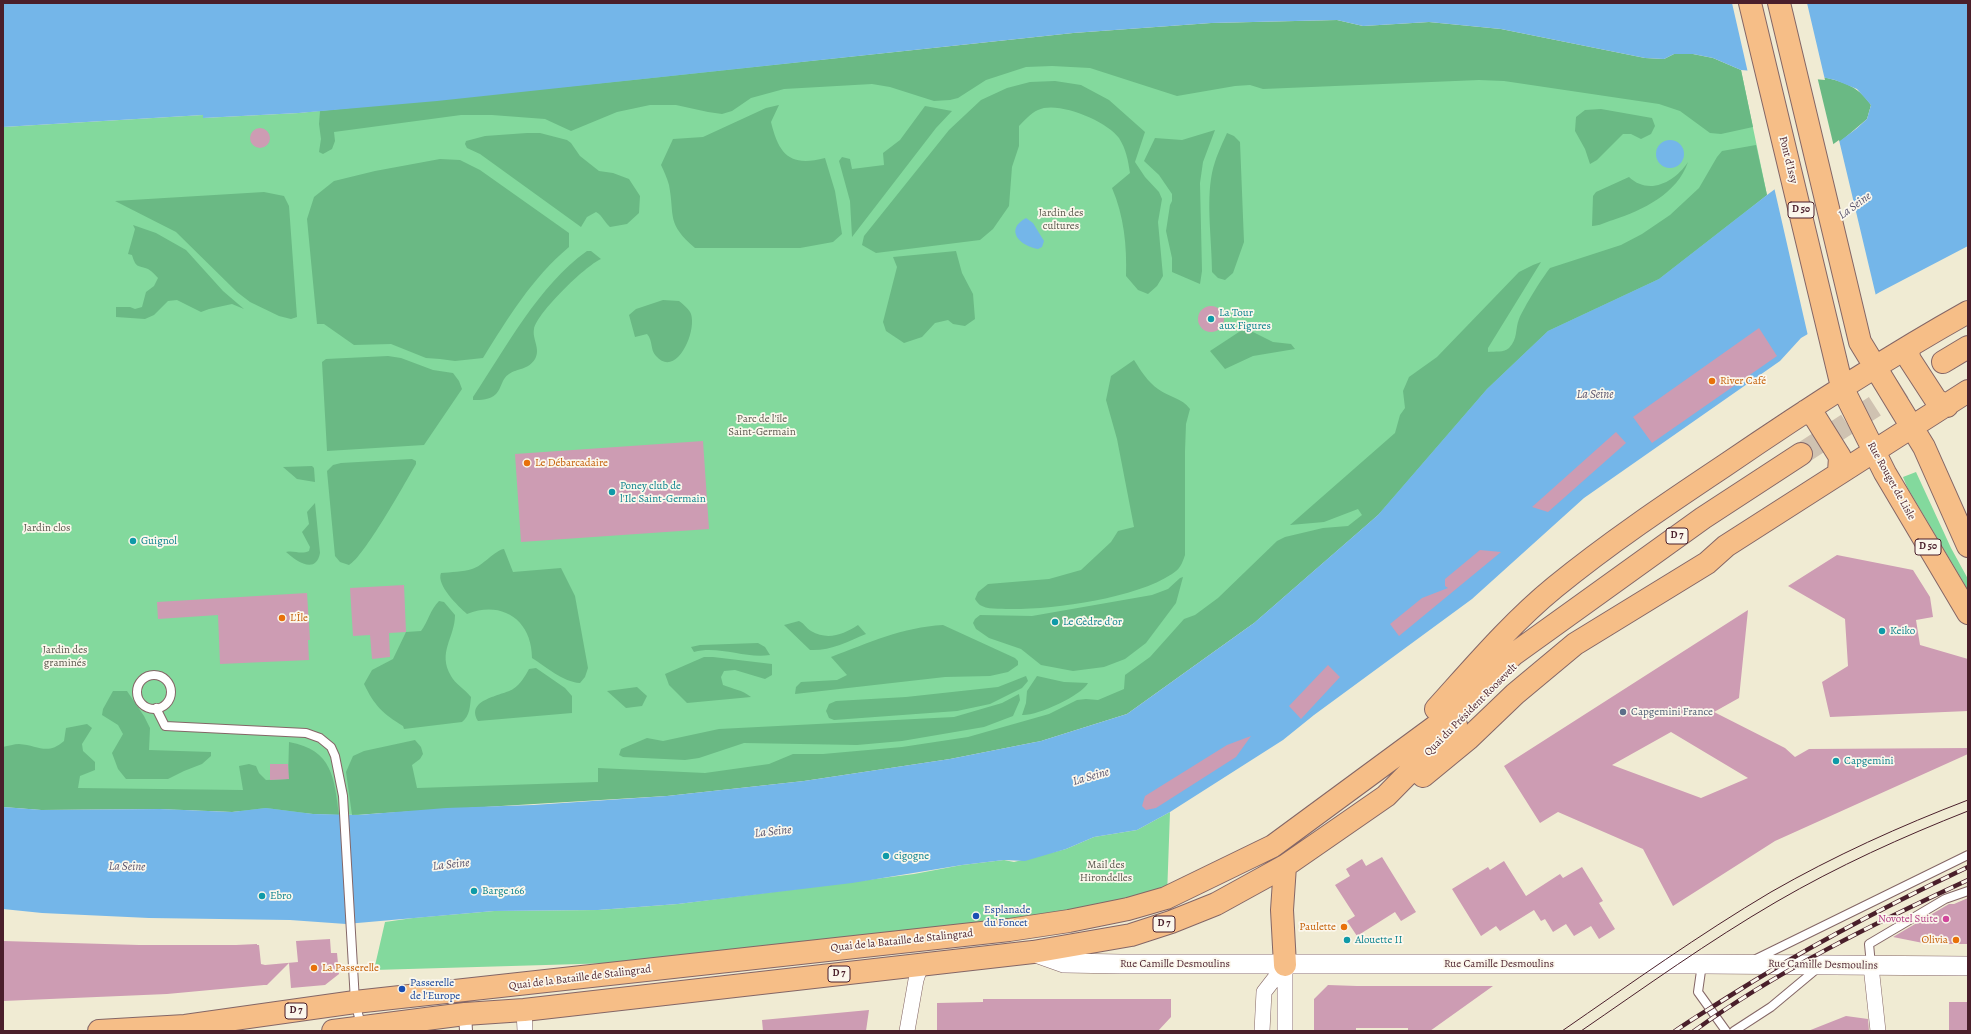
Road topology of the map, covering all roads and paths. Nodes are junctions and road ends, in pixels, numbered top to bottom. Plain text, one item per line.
1 (1750, 3) edge
2 (1779, 3) edge
3 (1968, 312) edge
4 (1910, 346) junction
5 (1968, 348) edge
6 (1943, 362) tunnel mouth
7 (1875, 368) junction
8 (1842, 387) junction
9 (1968, 391) edge
10 (1947, 406) junction
11 (1806, 411) junction
12 (1912, 428) junction
13 (1874, 451) junction
14 (1801, 454) tunnel mouth
15 (1839, 472) junction
16 (1968, 546) edge
17 (1968, 613) edge
18 (1557, 623) junction
19 (156, 708) junction
20 (1371, 775) junction
21 (1386, 796) junction
22 (1968, 856) edge
23 (1285, 866) junction
24 (1968, 891) edge
25 (1033, 952) junction
26 (1702, 964) junction
27 (1747, 964) junction
28 (921, 965) junction
29 (1285, 965) junction
30 (1821, 966) junction
31 (1871, 966) junction
32 (1968, 966) edge
33 (556, 980) junction
34 (493, 988) junction
35 (356, 1002) junction
36 (525, 1021) edge
37 (466, 1022) edge
38 (361, 1027) junction
39 (99, 1031) edge
40 (333, 1031) edge
41 (908, 1031) edge
42 (1262, 1031) edge
43 (1285, 1031) edge
44 (1726, 1031) edge
45 (1734, 1031) edge
46 (1878, 1031) edge

1 - 8 main road, Pont d'Issy / D 50
2 - 7 main road, D 50
3 - 4 main road
4 - 7 main road
4 - 10 main road
5 - 6 main road
7 - 8 main road
7 - 12 main road, D 50
8 - 11 main road
8 - 13 main road, Rue Rouget de Lisle / D 50
9 - 10 main road
10 - 12 main road
11 - 15 main road
11 - 20 main road
12 - 13 main road
12 - 16 main road, D 50
13 - 15 main road
13 - 17 main road, Rue Rouget de Lisle / D 50
14 - 18 main road, Quai du Président Roosevelt / D 7
15 - 21 main road
18 - 20 main road, Quai du Président Roosevelt / D 7
18 - 21 main road, Quai du Président Roosevelt / D 7
19 - 19 lane
19 - 35 lane
20 - 33 main road, Quai de la Bataille de Stalingrad / D 7
21 - 23 main road, D 7
22 - 27 lane
23 - 25 main road, D 7
23 - 29 main road
24 - 31 lane
25 - 28 main road, D 7
25 - 29 street, Rue Camille Desmoulins
26 - 27 street, Rue Camille Desmoulins
26 - 29 street, Rue Camille Desmoulins
26 - 44 lane
27 - 30 street, Rue Camille Desmoulins
28 - 36 main road, D 7
28 - 41 street
29 - 42 street
29 - 43 street
30 - 31 street, Rue Camille Desmoulins
30 - 45 lane
31 - 32 street, Rue Camille Desmoulins
31 - 46 street
33 - 34 main road, Quai de la Bataille de Stalingrad / D 7
33 - 36 main road
34 - 35 main road, Quai de la Bataille de Stalingrad / D 7
34 - 36 main road, Quai de la Bataille de Stalingrad
35 - 38 lane
35 - 39 main road, Quai de la Bataille de Stalingrad / D 7
36 - 37 main road, D 7
37 - 38 main road, D 7
38 - 40 main road, D 7

